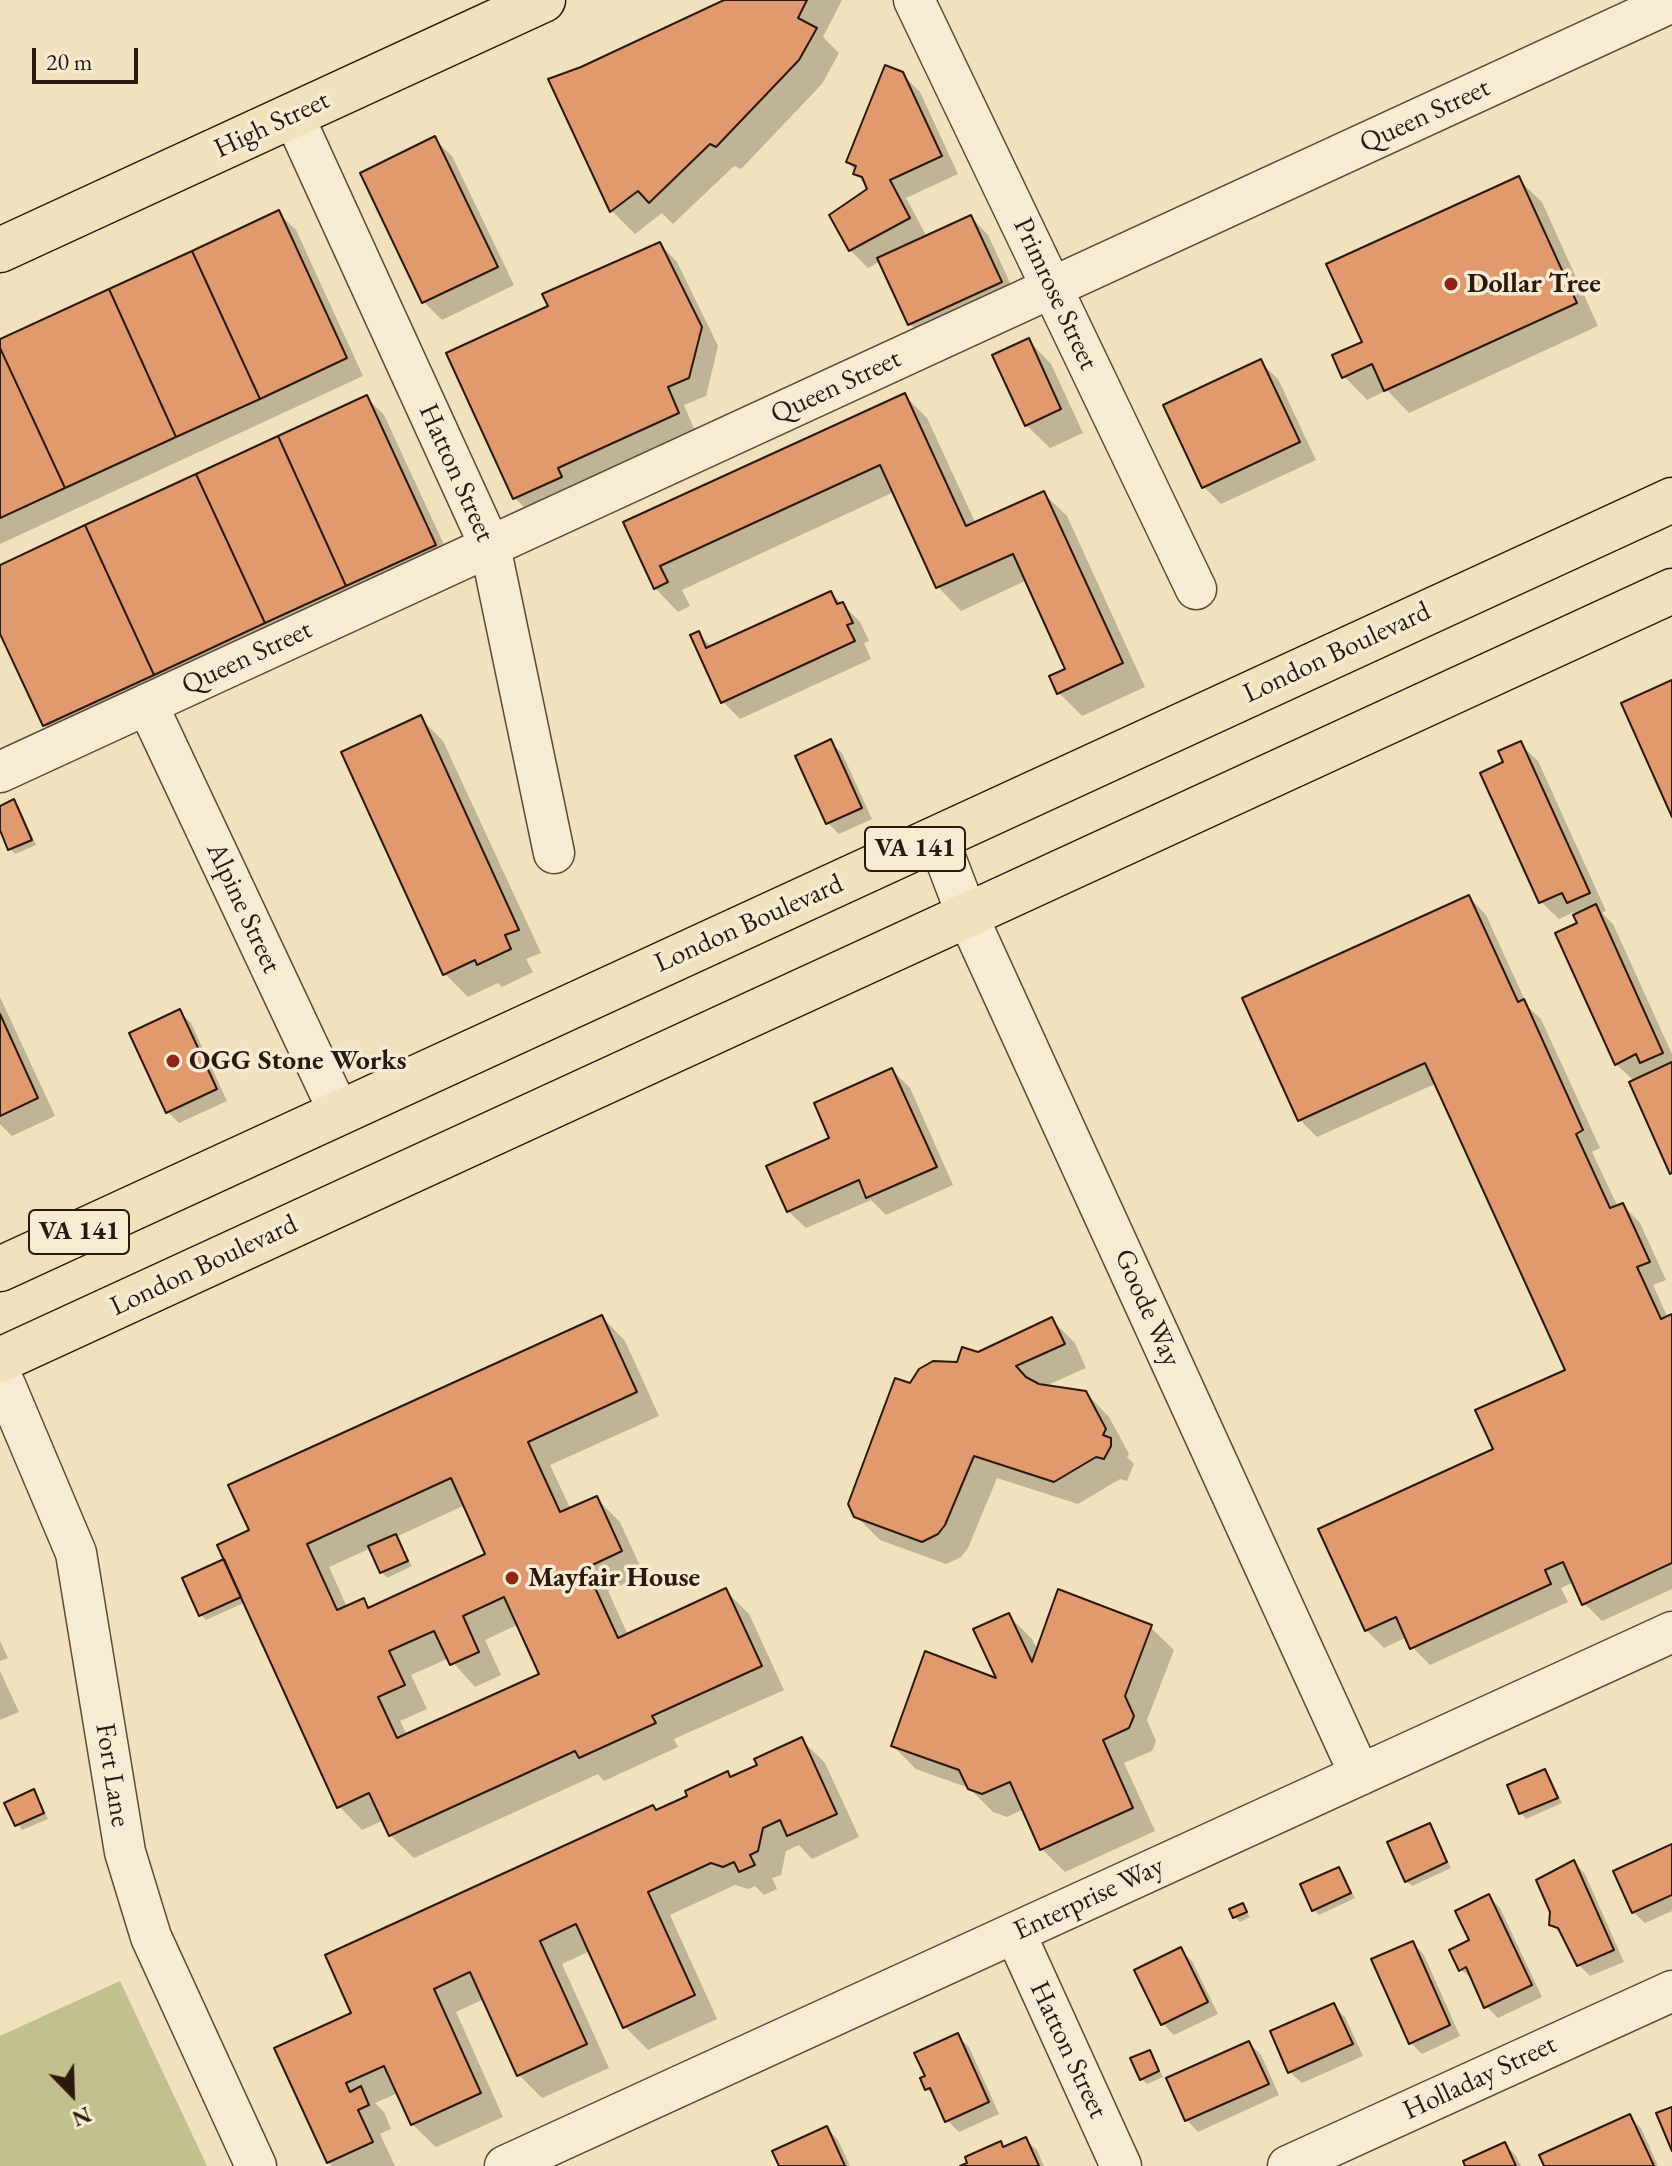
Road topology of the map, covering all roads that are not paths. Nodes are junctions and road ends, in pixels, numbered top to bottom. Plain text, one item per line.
1 (543, 0) edge
2 (914, 0) edge
3 (1672, 2) edge
4 (293, 115) junction
5 (0, 250) edge
6 (1052, 288) junction
7 (1672, 500) edge
8 (490, 546) junction
9 (1196, 589) dead end
10 (1672, 591) edge
11 (147, 704) junction
12 (0, 772) edge
13 (938, 839) junction
14 (554, 853) dead end
15 (967, 915) junction
16 (339, 1112) junction
17 (0, 1269) edge
18 (0, 1360) edge
19 (0, 1373) edge
20 (1672, 1632) edge
21 (1360, 1775) junction
22 (1015, 1933) junction
23 (1672, 1991) edge
24 (256, 2166) edge
25 (505, 2166) edge
26 (1121, 2166) edge
27 (1288, 2166) edge

1 - 4 main road, High Street
2 - 6 street, Primrose Street
3 - 6 street, Queen Street
4 - 5 main road, High Street
4 - 8 street, Hatton Street
6 - 8 street, Queen Street
6 - 9 street, Primrose Street
7 - 13 main road, London Boulevard / VA 141
8 - 11 street, Queen Street
8 - 14 street, Hatton Street
10 - 15 main road, London Boulevard / VA 141
11 - 12 street, Queen Street
11 - 16 street, Alpine Street
13 - 15 street, Goode Way
13 - 16 main road, London Boulevard / VA 141
15 - 18 main road, London Boulevard / VA 141
15 - 21 street, Goode Way
16 - 17 main road, London Boulevard / VA 141
19 - 24 street, Fort Lane
20 - 21 street, Enterprise Way
21 - 22 street, Enterprise Way
22 - 25 street, Enterprise Way
22 - 26 street, Hatton Street
23 - 27 street, Holladay Street

